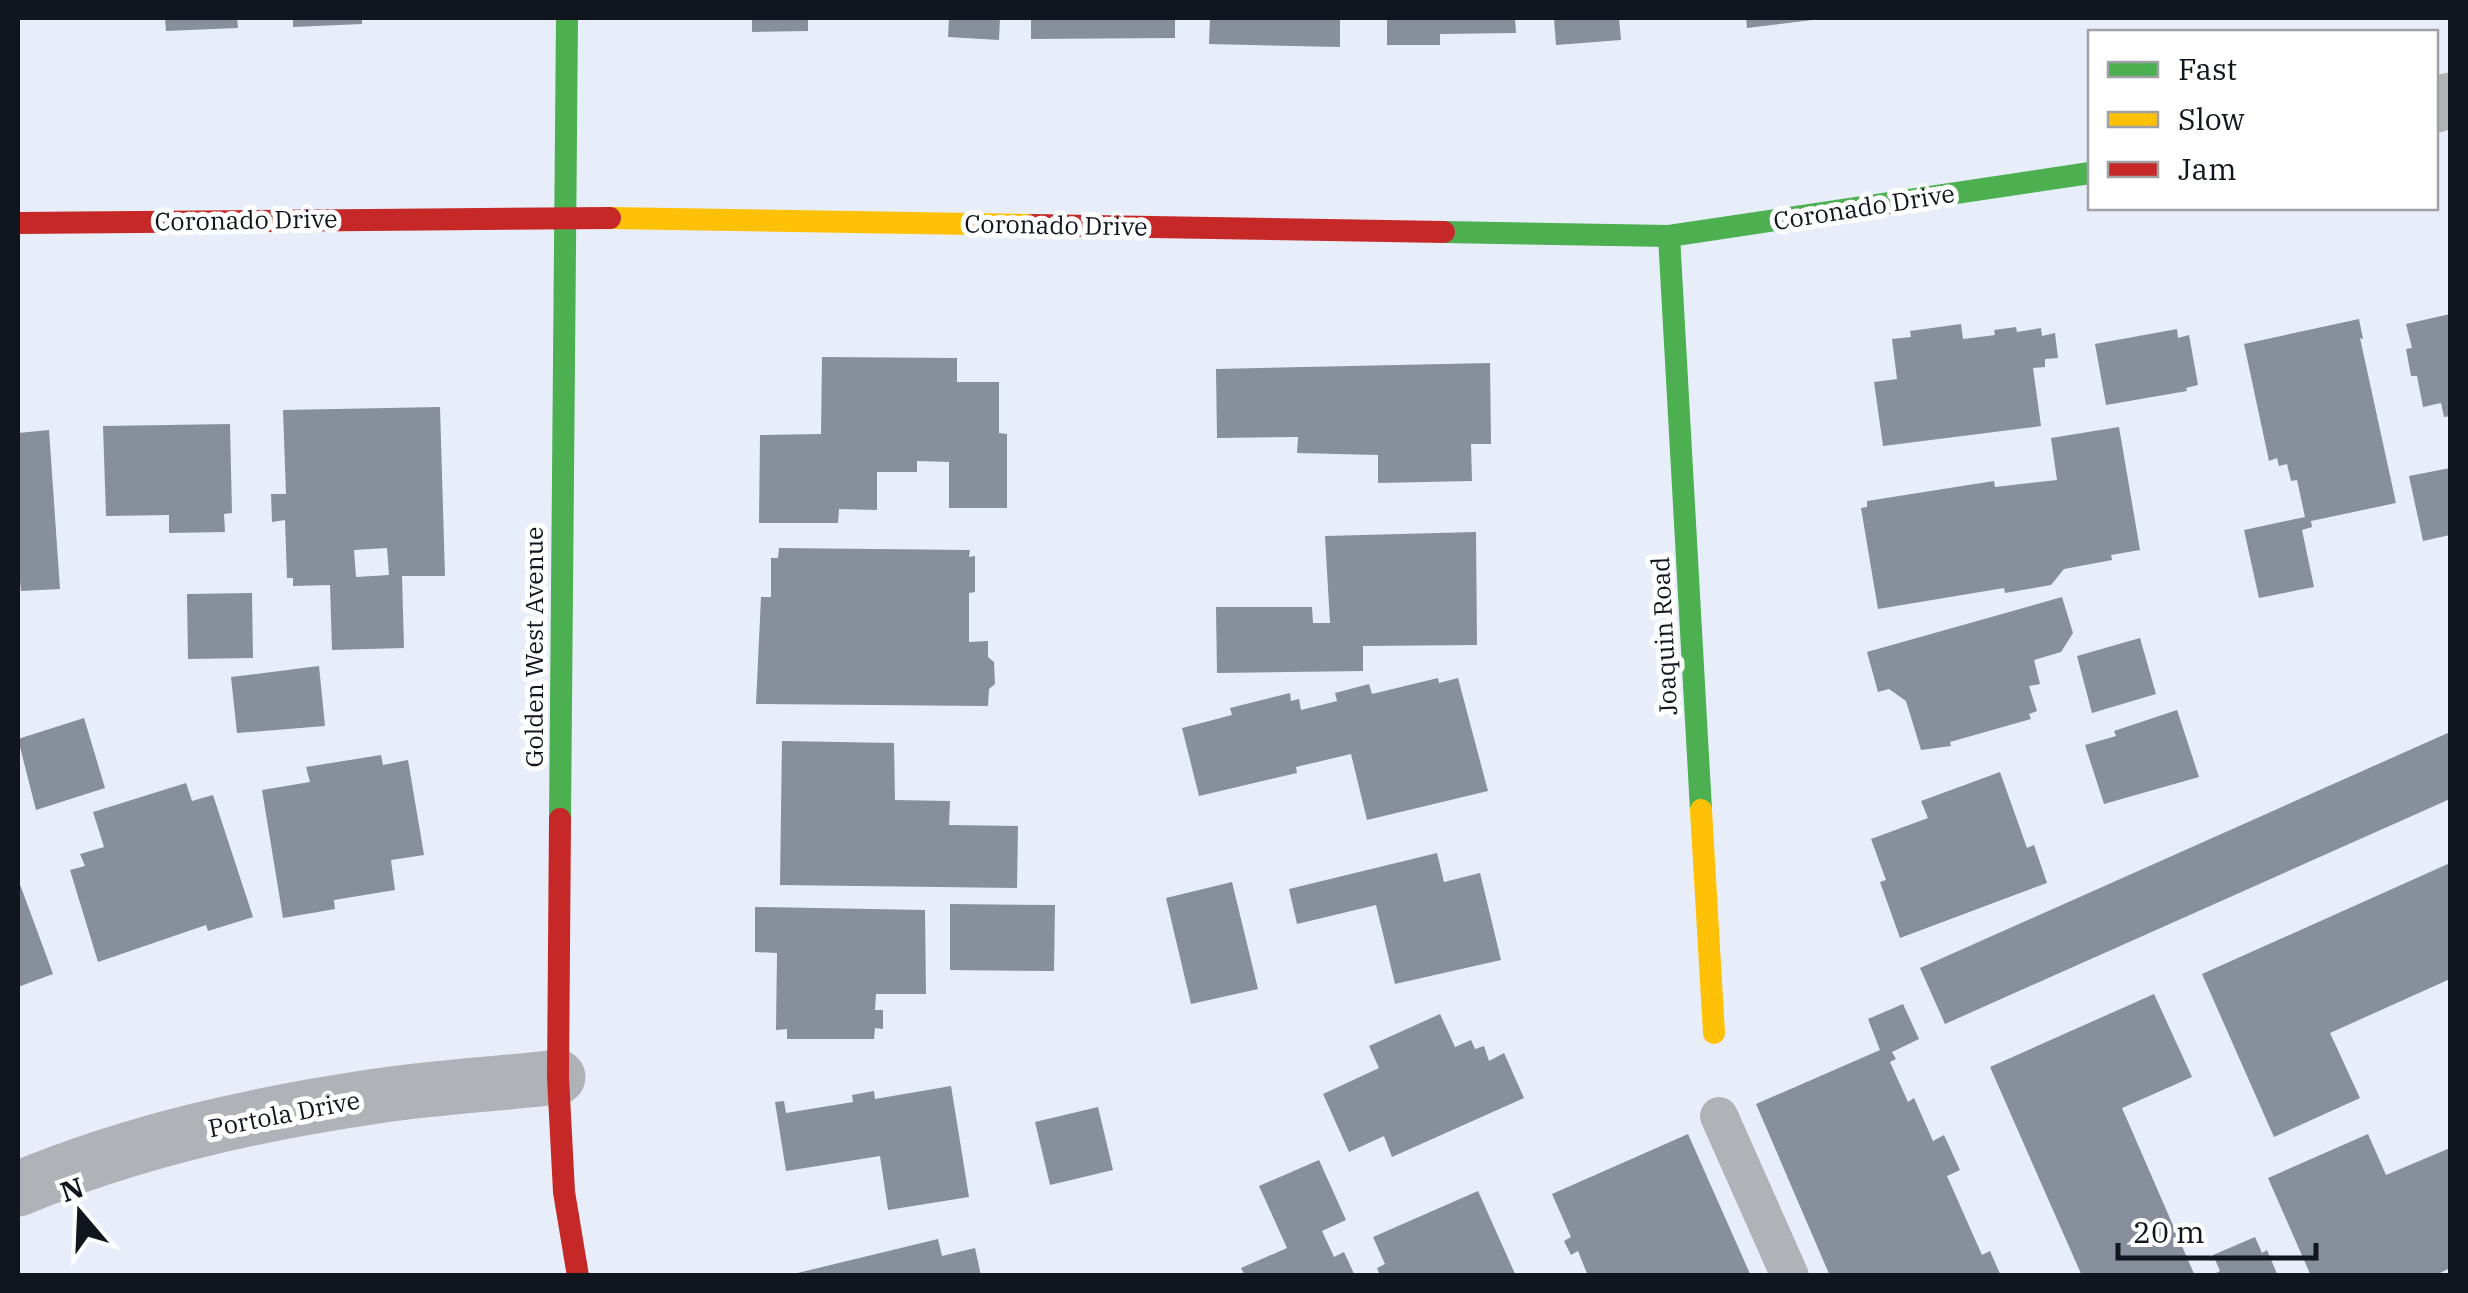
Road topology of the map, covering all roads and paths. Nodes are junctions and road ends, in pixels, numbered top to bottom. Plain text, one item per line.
1 (567, 18) edge
2 (2088, 172) edge
3 (564, 217) junction
4 (18, 223) edge
5 (1669, 236) junction
6 (1714, 1033) dead end
7 (558, 1077) junction
8 (1719, 1116) dead end
9 (18, 1190) edge
10 (578, 1276) edge
11 (1790, 1276) edge

1 - 3 street, Golden West Avenue
2 - 5 street, Coronado Drive
3 - 4 street, Coronado Drive
3 - 5 street, Coronado Drive
3 - 7 street, Golden West Avenue
5 - 6 street, Joaquin Road
7 - 9 street, Portola Drive
7 - 10 street, Golden West Avenue
8 - 11 lane

